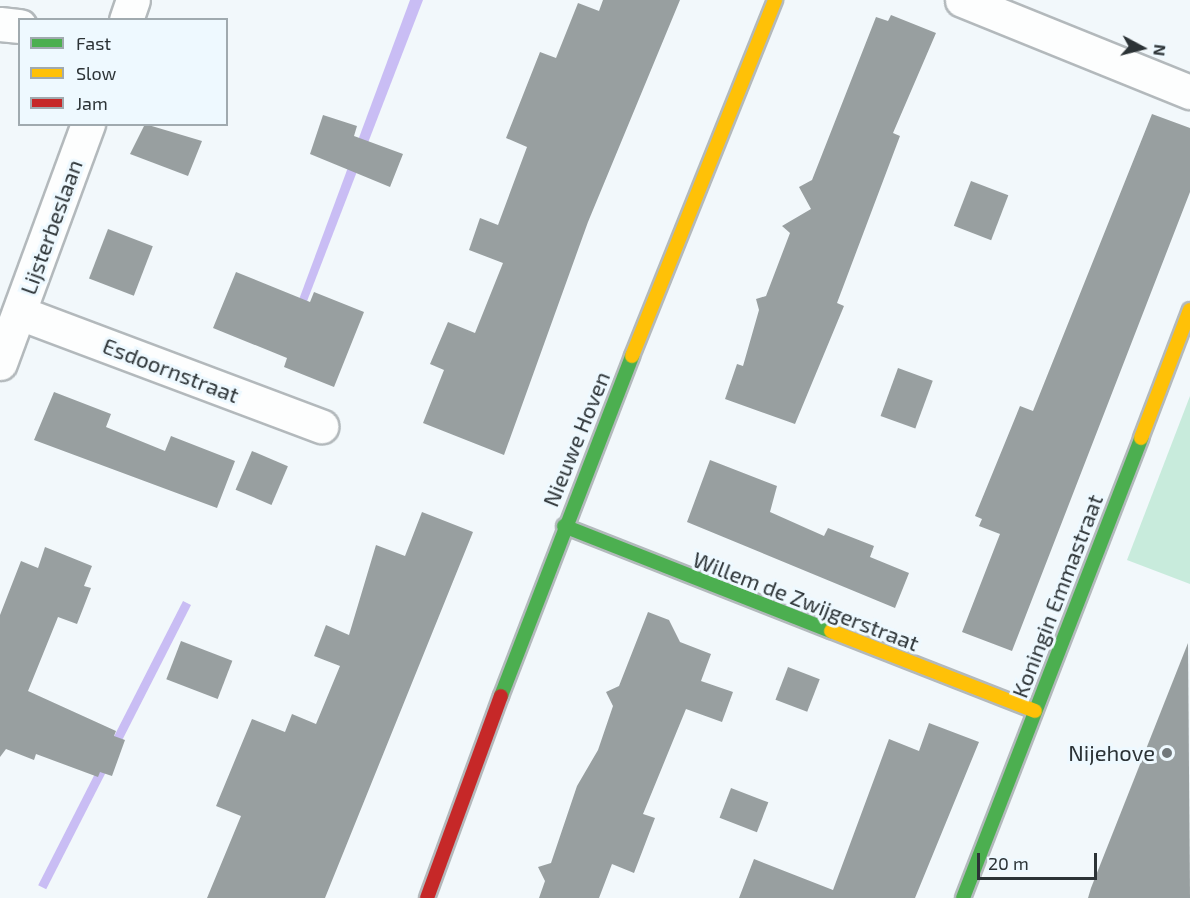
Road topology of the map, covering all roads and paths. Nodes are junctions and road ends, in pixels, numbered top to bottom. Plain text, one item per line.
1 (134, 0) edge
2 (775, 0) edge
3 (962, 0) edge
4 (127, 18) edge
5 (0, 24) edge
6 (18, 26) edge
7 (1190, 92) edge
8 (87, 126) edge
9 (1190, 310) edge
10 (20, 313) junction
11 (0, 363) edge
12 (321, 426) dead end
13 (564, 526) junction
14 (1035, 711) junction
15 (427, 898) edge
16 (963, 898) edge

1 - 4 street
2 - 13 street, Nieuwe Hoven
3 - 7 street
5 - 6 street
8 - 10 street, Lijsterbeslaan
9 - 14 street, Koningin Emmastraat
10 - 11 street, Lijsterbeslaan
10 - 12 street, Esdoornstraat
13 - 14 street, Willem de Zwijgerstraat
13 - 15 street, Nieuwe Hoven
14 - 16 street, Koningin Emmastraat

